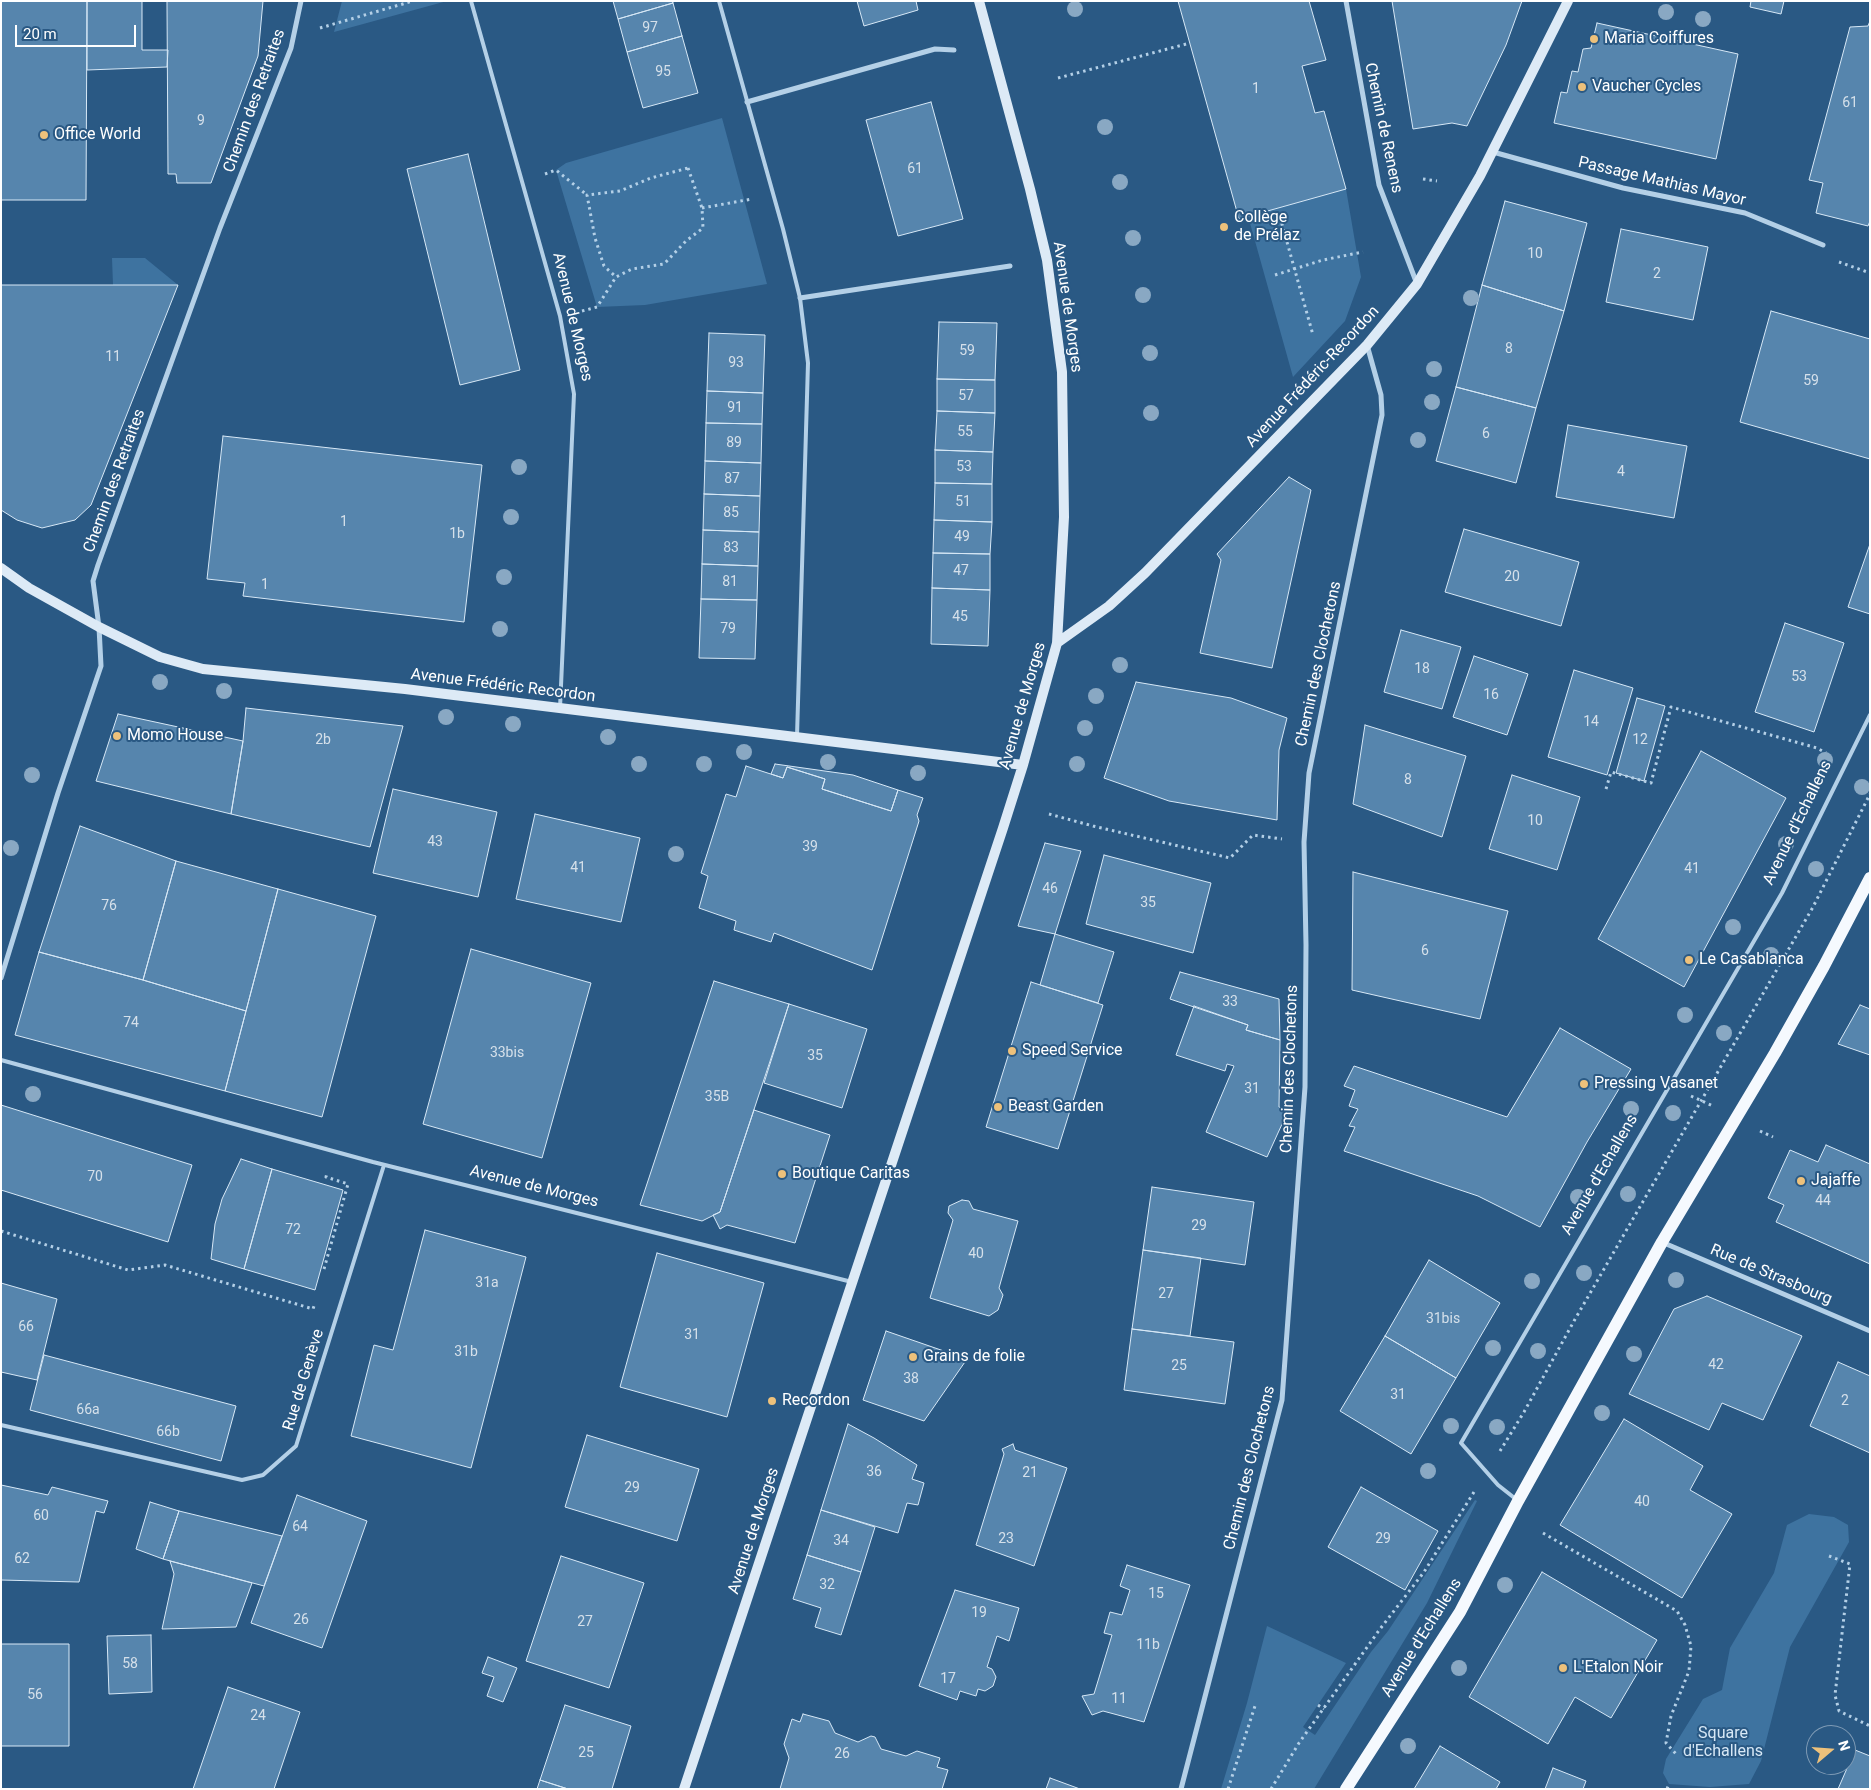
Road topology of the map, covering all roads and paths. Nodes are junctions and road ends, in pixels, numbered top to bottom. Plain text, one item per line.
1 (301, 1) edge
2 (413, 1) edge
3 (471, 1) edge
4 (719, 1) edge
5 (979, 1) edge
6 (1346, 1) edge
7 (1568, 1) edge
8 (294, 36) junction
9 (1190, 43) dead end
10 (954, 50) dead end
11 (1058, 78) dead end
12 (747, 102) junction
13 (1492, 152) junction
14 (556, 170) dead end
15 (1423, 179) dead end
16 (1437, 181) dead end
17 (587, 195) junction
18 (753, 199) dead end
19 (702, 208) junction
20 (1280, 217) dead end
21 (1824, 245) dead end
22 (1363, 252) dead end
23 (1836, 261) dead end
24 (1010, 266) dead end
25 (1295, 269) junction
26 (1870, 273) edge
27 (1275, 275) dead end
28 (616, 277) junction
29 (1417, 284) junction
30 (800, 298) junction
31 (596, 308) dead end
32 (1313, 335) dead end
33 (1367, 345) junction
34 (1, 568) edge
35 (99, 627) junction
36 (1057, 643) junction
37 (560, 709) junction
38 (1870, 715) edge
39 (797, 736) junction
40 (1817, 748) dead end
41 (1024, 765) junction
42 (1606, 789) dead end
43 (1870, 794) edge
44 (1049, 814) dead end
45 (1287, 840) dead end
46 (1870, 878) edge
47 (1, 978) edge
48 (1, 1060) edge
49 (333, 1151) junction
50 (384, 1165) junction
51 (1, 1231) edge
52 (1662, 1242) junction
53 (324, 1270) dead end
54 (852, 1282) junction
55 (316, 1299) dead end
56 (1870, 1331) edge
57 (1, 1425) edge
58 (1487, 1472) junction
59 (1518, 1502) junction
60 (1543, 1533) dead end
61 (1829, 1556) dead end
62 (1318, 1705) dead end
63 (1255, 1706) dead end
64 (1324, 1709) junction
65 (1870, 1726) edge
66 (1676, 1754) dead end
67 (1669, 1784) dead end
68 (684, 1789) edge
69 (1181, 1789) edge
70 (1228, 1789) edge
71 (1271, 1789) edge
72 (1346, 1789) edge
73 (1667, 1789) edge

1 - 8 street, Chemin des Retraites
2 - 8 path
3 - 37 lane, Avenue de Morges
4 - 12 lane
5 - 36 street, Avenue de Morges
6 - 29 street, Chemin de Renens
7 - 13 street, Avenue Frédéric-Recordon
8 - 35 street, Chemin des Retraites
9 - 11 path
10 - 12 street
12 - 30 lane
13 - 21 street, Passage Mathias Mayor
13 - 29 street, Avenue Frédéric-Recordon
14 - 17 path
15 - 16 path
17 - 19 path
17 - 28 path
18 - 19 path
19 - 28 path
20 - 25 path
22 - 25 path
23 - 26 path
24 - 30 street
25 - 27 path
25 - 32 path
28 - 31 path
29 - 33 street, Avenue Frédéric-Recordon
30 - 39 lane
33 - 36 street, Avenue Frédéric-Recordon
33 - 69 street, Chemin des Clochetons
34 - 35 street, Avenue Frédéric Recordon
35 - 37 street, Avenue Frédéric Recordon
35 - 47 street, Chemin des Retraites
36 - 41 street, Avenue de Morges
37 - 39 street, Avenue Frédéric Recordon
38 - 58 lane, Avenue d'Echallens
39 - 41 street, Avenue Frédéric Recordon
40 - 42 path
41 - 54 street, Avenue de Morges
43 - 58 path
44 - 45 path
46 - 52 main road, Avenue d'Echallens
48 - 49 lane, Avenue de Morges
49 - 50 lane, Avenue de Morges
49 - 53 path
50 - 54 lane, Avenue de Morges
50 - 57 lane, Rue de Genève
51 - 55 path
52 - 56 street, Rue de Strasbourg
52 - 59 main road, Avenue d'Echallens
54 - 68 street, Avenue de Morges
58 - 59 lane, Avenue d'Echallens
58 - 64 path
59 - 72 main road, Avenue d'Echallens
60 - 66 path
61 - 65 path
62 - 64 path
63 - 70 path
64 - 71 path
67 - 73 path

